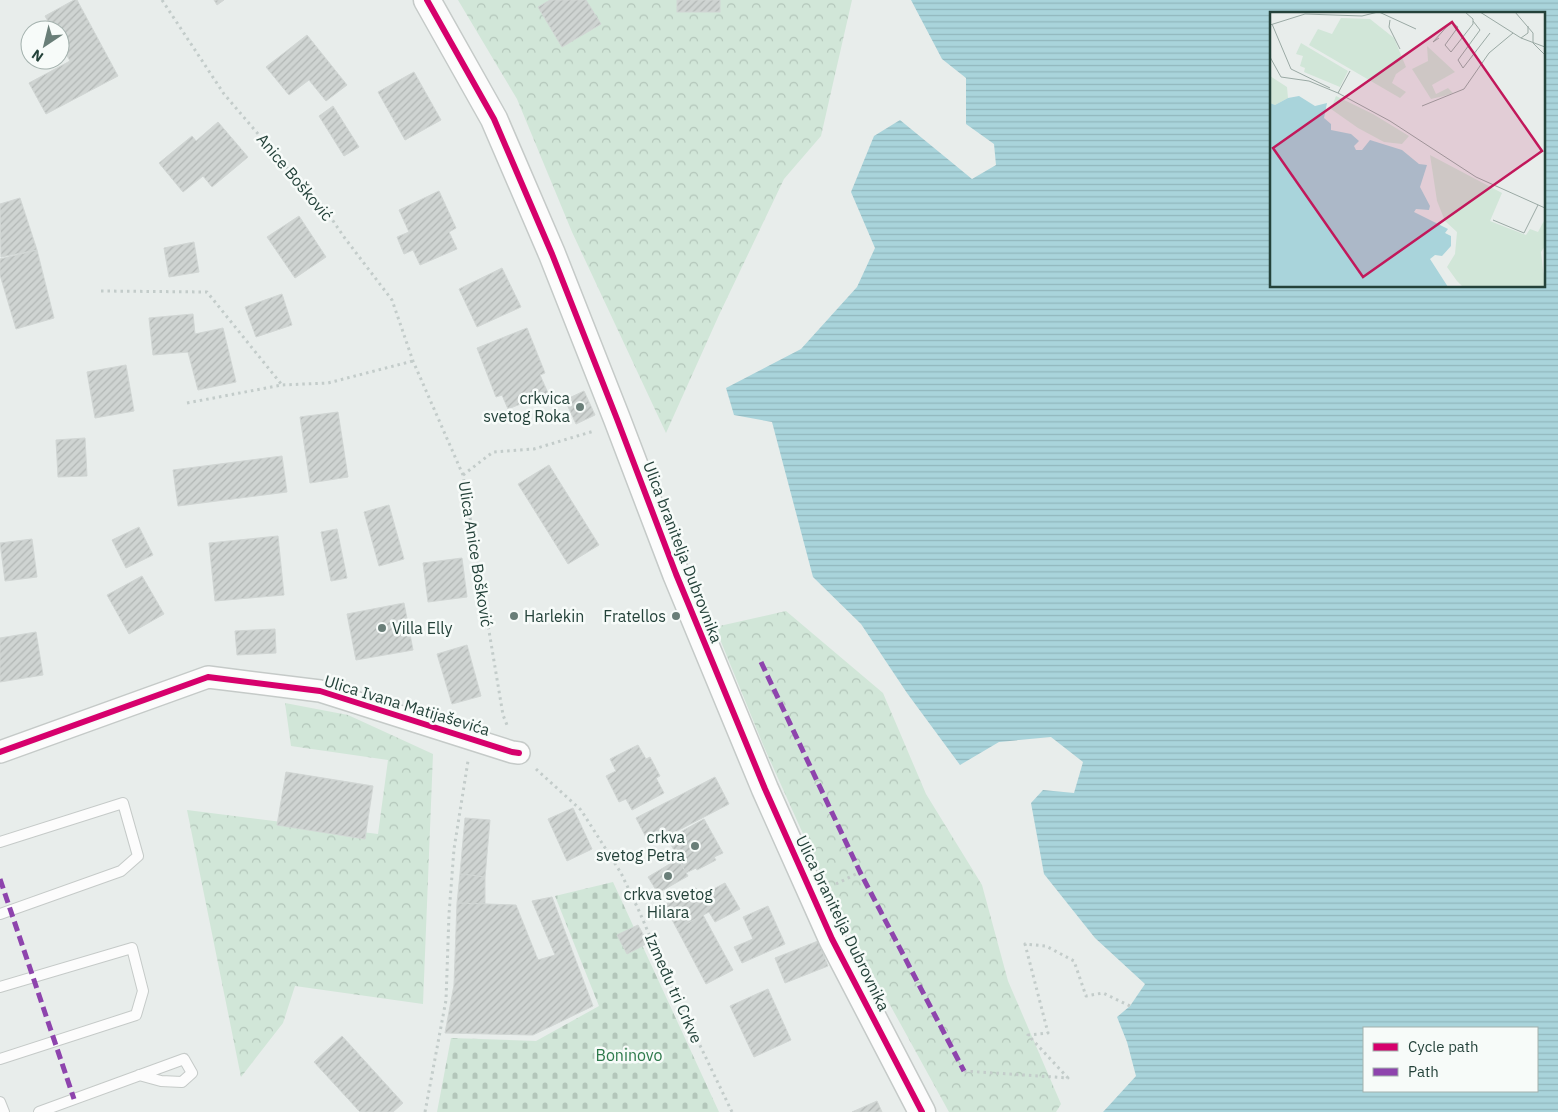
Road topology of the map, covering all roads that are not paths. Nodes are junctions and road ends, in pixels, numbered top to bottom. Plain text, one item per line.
1 (426, 0) edge
2 (0, 752) edge
3 (519, 753) road end
4 (0, 842) edge
5 (0, 914) edge
6 (0, 987) edge
7 (0, 1059) edge
8 (139, 1075) dead end
9 (0, 1102) edge
10 (4, 1112) edge
11 (39, 1112) edge
12 (922, 1112) edge

1 - 12 street, Ulica branitelja Dubrovnika
2 - 3 street, Ulica Ivana Matijaševića
4 - 5 lane
6 - 7 lane
8 - 11 lane
9 - 10 lane

